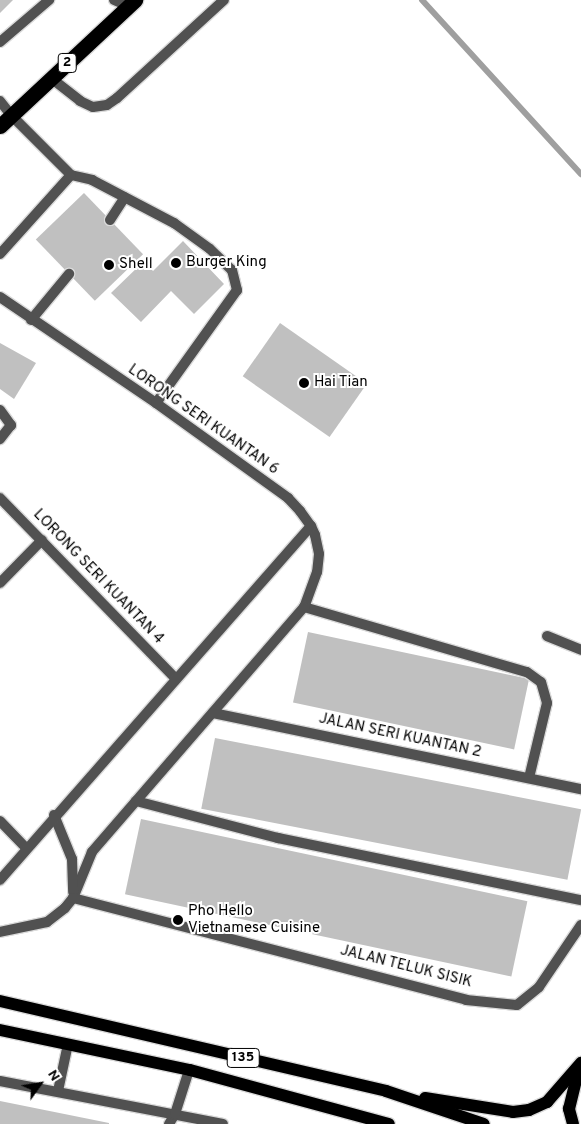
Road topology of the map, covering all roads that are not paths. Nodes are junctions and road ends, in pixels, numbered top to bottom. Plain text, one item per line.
1 (49, 0) edge
2 (114, 0) edge
3 (224, 0) edge
4 (131, 3) edge
5 (0, 42) edge
6 (51, 78) junction
7 (0, 101) edge
8 (12, 115) junction
9 (0, 126) edge
10 (71, 175) junction
11 (125, 197) junction
12 (110, 220) dead end
13 (0, 254) edge
14 (69, 274) dead end
15 (0, 297) edge
16 (32, 320) junction
17 (156, 404) junction
18 (0, 410) edge
19 (0, 439) edge
20 (0, 498) edge
21 (311, 526) junction
22 (42, 540) junction
23 (0, 583) edge
24 (304, 607) junction
25 (547, 636) dead end
26 (581, 650) edge
27 (175, 678) junction
28 (213, 713) junction
29 (529, 778) junction
30 (581, 789) edge
31 (136, 801) junction
32 (54, 815) junction
33 (0, 821) edge
34 (26, 848) junction
35 (0, 880) edge
36 (73, 898) junction
37 (581, 900) edge
38 (581, 925) edge
39 (0, 932) edge
40 (0, 1002) edge
41 (0, 1030) edge
42 (68, 1044) junction
43 (581, 1063) edge
44 (189, 1070) junction
45 (0, 1081) edge
46 (58, 1091) junction
47 (386, 1091) junction
48 (175, 1114) junction
49 (169, 1124) edge
50 (222, 1124) edge
51 (389, 1124) edge
52 (484, 1124) edge
53 (573, 1124) edge

1 - 5 street
2 - 4 street
3 - 6 street
4 - 6 highway, 2
6 - 8 highway, 2
7 - 8 street
8 - 9 highway, 2
8 - 10 street
10 - 11 street
10 - 13 street
11 - 12 street
11 - 17 street
14 - 16 street
15 - 16 street, LORONG SERI KUANTAN 6
16 - 17 street, LORONG SERI KUANTAN 6
17 - 21 street, LORONG SERI KUANTAN 6
18 - 19 street
20 - 22 street, LORONG SERI KUANTAN 4
21 - 24 street, LORONG SERI KUANTAN 6
21 - 27 street
22 - 23 street
22 - 27 street, LORONG SERI KUANTAN 4
24 - 28 street
24 - 29 street
25 - 26 street
27 - 32 street
28 - 29 street, JALAN SERI KUANTAN 2
28 - 31 street
29 - 30 street, JALAN SERI KUANTAN 2
31 - 36 street
31 - 37 street
32 - 34 street
32 - 36 street
33 - 34 street
34 - 35 street
36 - 38 street, JALAN TELUK SISIK
36 - 39 street
40 - 47 main road, 135
41 - 42 main road, 135
42 - 44 main road, 135
42 - 46 street
43 - 47 main road
43 - 53 main road
44 - 48 street
44 - 51 main road, 135
45 - 46 street
46 - 48 street
47 - 52 main road, 135
48 - 49 street
48 - 50 street

